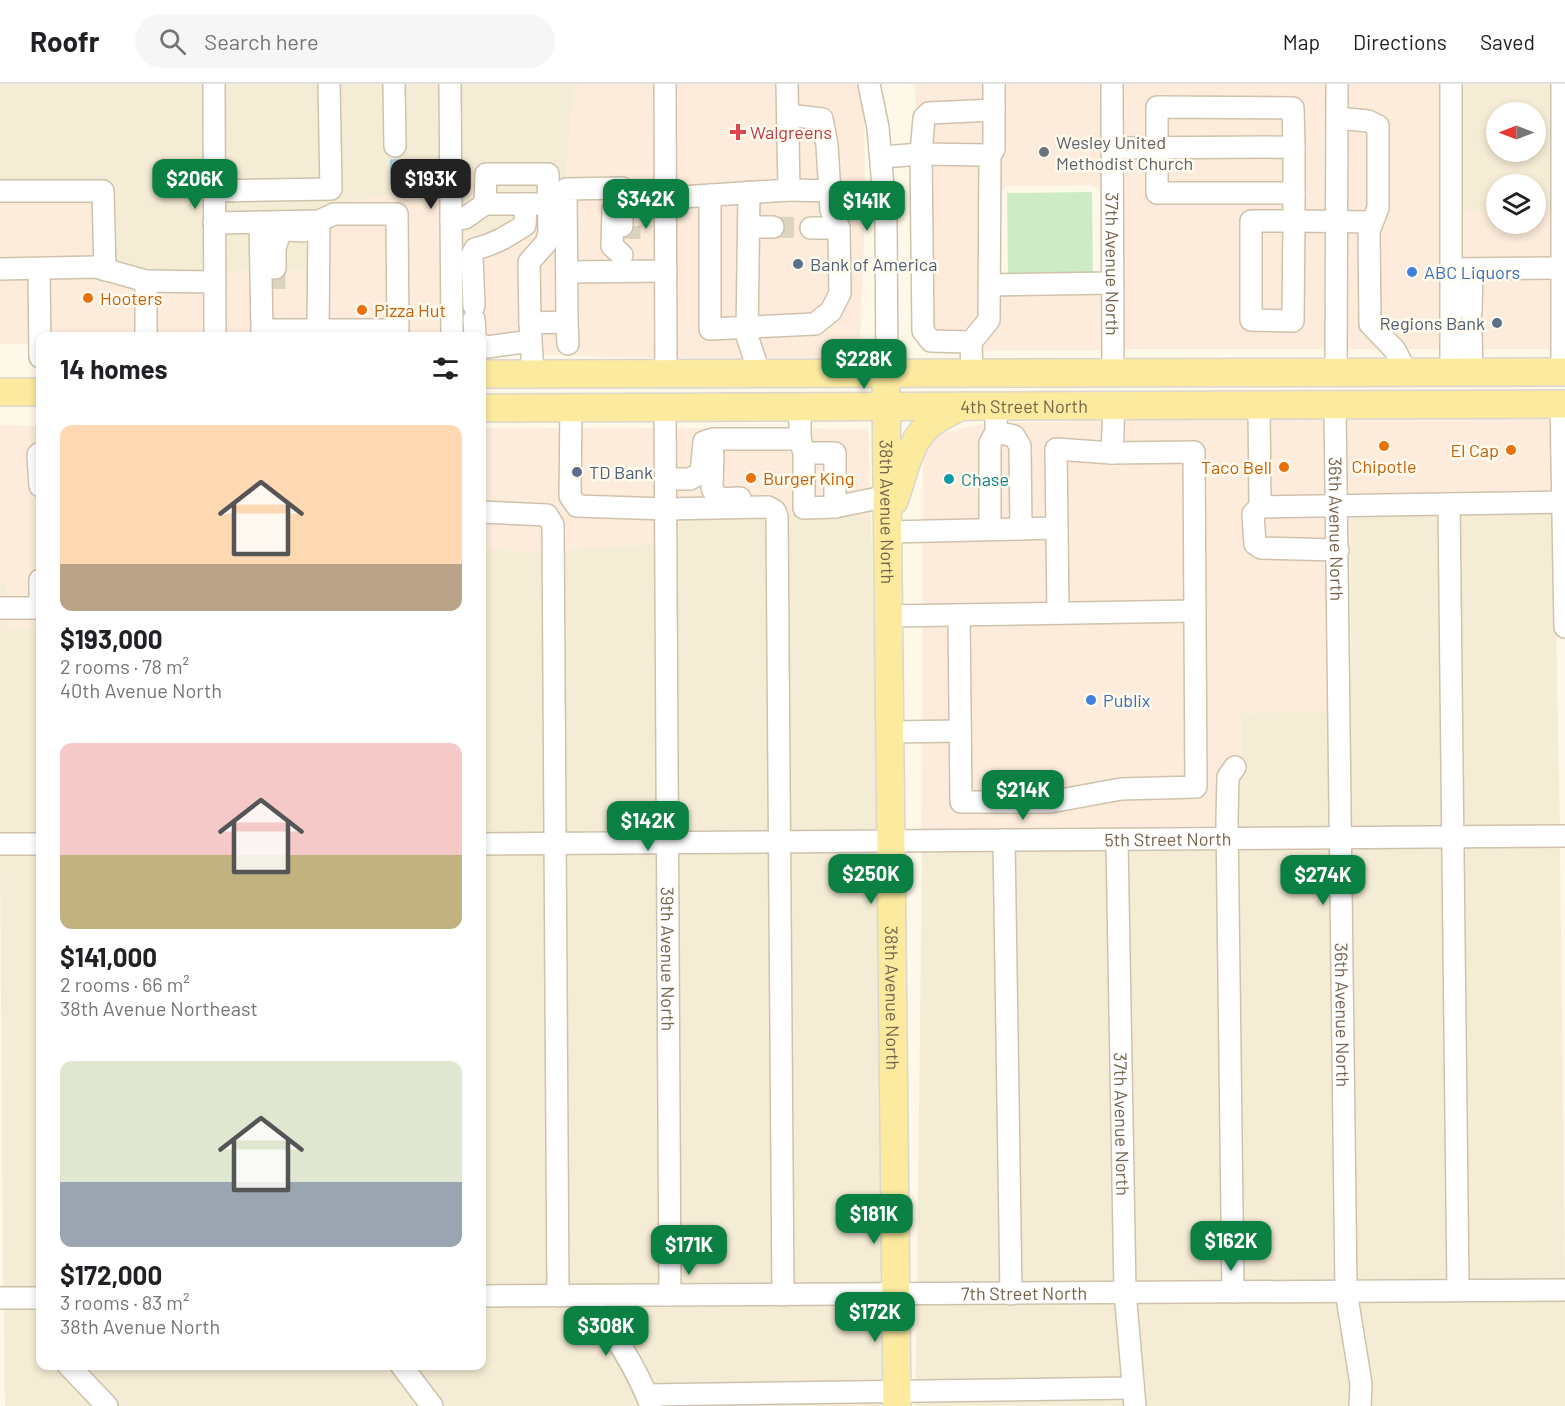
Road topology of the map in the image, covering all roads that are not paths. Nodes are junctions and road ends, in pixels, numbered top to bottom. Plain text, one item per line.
1 (214, 84) edge
2 (329, 84) edge
3 (394, 84) edge
4 (450, 84) edge
5 (665, 84) edge
6 (787, 84) edge
7 (869, 84) edge
8 (994, 84) edge
9 (1112, 84) edge
10 (1337, 84) edge
11 (1451, 84) edge
12 (1562, 84) edge
13 (994, 110) junction
14 (788, 115) junction
15 (1337, 118) junction
16 (395, 146) dead end
17 (1294, 147) junction
18 (1112, 148) junction
19 (1158, 148) junction
20 (921, 154) junction
21 (990, 155) junction
22 (882, 157) junction
23 (214, 190) junction
24 (789, 190) junction
25 (0, 191) edge
26 (830, 191) junction
27 (749, 192) junction
28 (1294, 193) junction
29 (710, 195) junction
30 (666, 198) junction
31 (622, 200) junction
32 (485, 204) junction
33 (526, 204) junction
34 (548, 204) junction
35 (451, 219) junction
36 (1563, 220) edge
37 (319, 221) junction
38 (1294, 221) junction
39 (260, 222) junction
40 (1372, 222) junction
41 (214, 223) junction
42 (1337, 223) junction
43 (749, 227) junction
44 (773, 227) tunnel mouth
45 (811, 228) tunnel mouth
46 (839, 228) junction
47 (625, 243) junction
48 (275, 268) tunnel mouth
49 (1562, 268) junction
50 (0, 269) edge
51 (39, 269) junction
52 (1461, 269) junction
53 (105, 270) junction
54 (666, 271) junction
55 (567, 272) junction
56 (146, 281) junction
57 (215, 282) junction
58 (1113, 284) junction
59 (990, 285) junction
60 (275, 294) tunnel mouth
61 (1471, 312) dead end
62 (1563, 316) edge
63 (474, 320) edge
64 (567, 322) junction
65 (276, 330) junction
66 (40, 332) edge
67 (146, 332) edge
68 (215, 332) edge
69 (304, 332) edge
70 (318, 332) edge
71 (318, 332) edge
72 (345, 332) edge
73 (452, 332) edge
74 (530, 332) junction
75 (747, 333) junction
76 (1471, 333) dead end
77 (971, 342) junction
78 (568, 344) dead end
79 (486, 347) edge
80 (1244, 372) junction
81 (1336, 372) junction
82 (1406, 372) junction
83 (1461, 372) junction
84 (1563, 372) edge
85 (1113, 373) junction
86 (486, 374) edge
87 (972, 374) junction
88 (533, 375) junction
89 (666, 375) junction
90 (760, 375) junction
91 (887, 375) junction
92 (0, 377) edge
93 (36, 377) edge
94 (0, 392) edge
95 (36, 392) edge
96 (1563, 404) edge
97 (800, 406) junction
98 (886, 406) junction
99 (962, 406) junction
100 (1114, 406) junction
101 (1259, 406) junction
102 (1335, 406) junction
103 (665, 407) junction
104 (0, 408) edge
105 (36, 408) edge
106 (486, 408) edge
107 (542, 408) junction
108 (571, 408) junction
109 (996, 419) junction
110 (713, 439) junction
111 (802, 446) junction
112 (1112, 453) junction
113 (666, 479) junction
114 (804, 498) junction
115 (1564, 502) edge
116 (1337, 504) junction
117 (1449, 504) junction
118 (835, 507) junction
119 (1260, 507) junction
120 (666, 509) junction
121 (486, 512) edge
122 (888, 516) junction
123 (1057, 528) junction
124 (990, 529) junction
125 (1021, 529) junction
126 (1338, 550) junction
127 (0, 608) edge
128 (36, 608) edge
129 (1195, 611) junction
130 (1058, 613) junction
131 (959, 615) junction
132 (889, 616) junction
133 (1565, 627) edge
134 (960, 731) junction
135 (891, 732) junction
136 (1235, 767) dead end
137 (1565, 836) edge
138 (1454, 838) junction
139 (1229, 839) junction
140 (1342, 839) junction
141 (1004, 840) junction
142 (1117, 840) junction
143 (668, 841) junction
144 (892, 841) junction
145 (556, 843) junction
146 (781, 843) junction
147 (0, 844) edge
148 (36, 844) edge
149 (486, 844) edge
150 (1458, 1290) junction
151 (1565, 1290) edge
152 (1346, 1291) junction
153 (1125, 1292) junction
154 (1233, 1292) junction
155 (1011, 1294) junction
156 (670, 1295) junction
157 (783, 1295) junction
158 (897, 1295) junction
159 (486, 1296) edge
160 (558, 1296) junction
161 (584, 1296) junction
162 (0, 1298) edge
163 (36, 1298) edge
164 (73, 1370) edge
165 (405, 1370) edge
166 (1134, 1397) edge
167 (897, 1399) edge
168 (649, 1401) edge
169 (107, 1406) edge
170 (432, 1406) edge
171 (1360, 1406) edge

1 - 23 street
2 - 23 street
3 - 16 street
4 - 35 street
5 - 30 street
6 - 14 street
7 - 22 street
8 - 13 street
9 - 18 street, 37th Avenue North
10 - 15 street
11 - 52 street
12 - 36 street
13 - 20 street
13 - 21 street
14 - 24 street
14 - 26 street
15 - 40 street
15 - 42 street
17 - 19 street
17 - 19 street
17 - 28 street
18 - 19 street
18 - 58 street, 37th Avenue North
19 - 28 street
20 - 21 street
20 - 22 street
20 - 77 street
21 - 59 street
22 - 91 street
23 - 41 street
24 - 26 street
24 - 27 street
25 - 53 street
26 - 46 street
27 - 29 street
27 - 43 street
28 - 38 street
29 - 30 street
29 - 75 street
30 - 54 street
31 - 47 street
31 - 47 street
31 - 55 street
32 - 33 street
32 - 34 street
32 - 35 street
33 - 34 street
33 - 63 street
34 - 74 street
35 - 73 street
36 - 49 street
37 - 39 street
37 - 70 street
37 - 72 street
38 - 38 street
38 - 42 street
39 - 41 street
39 - 65 street
40 - 42 street
40 - 82 street
41 - 57 street
42 - 81 street
43 - 44 street
43 - 75 street
45 - 46 street
46 - 75 street
47 - 54 street
47 - 55 street
48 - 71 street
49 - 52 street
49 - 62 street
50 - 51 street
51 - 53 street
51 - 66 street
52 - 61 street
52 - 83 street
53 - 56 street
54 - 89 street
55 - 64 street
56 - 57 street
56 - 67 street
57 - 68 street
58 - 59 street
58 - 85 street, 37th Avenue North
59 - 77 street
60 - 65 street
62 - 84 street
64 - 74 street
64 - 78 street
65 - 69 street
74 - 79 street
74 - 88 street
75 - 90 street
76 - 83 street
77 - 87 street
80 - 81 main road, 4th Street North
80 - 85 main road, 4th Street North
80 - 100 main road
81 - 82 main road, 4th Street North
82 - 83 main road, 4th Street North
83 - 84 main road, 4th Street North
84 - 102 main road
85 - 87 main road, 4th Street North
86 - 88 main road, 4th Street North
87 - 91 main road, 4th Street North
88 - 89 main road, 4th Street North
89 - 90 main road, 4th Street North
89 - 107 main road
90 - 91 main road, 4th Street North
91 - 98 main road, 38th Avenue North
92 - 93 main road
94 - 95 main road
96 - 102 main road, 4th Street North
96 - 115 street
97 - 98 main road, 4th Street North
97 - 103 main road, 4th Street North
97 - 111 street
98 - 99 main road, 4th Street North
98 - 122 main road, 38th Avenue North
99 - 109 main road, 4th Street North
99 - 122 main road
100 - 101 main road, 4th Street North
100 - 109 main road, 4th Street North
100 - 112 street
101 - 102 main road, 4th Street North
101 - 119 street
102 - 116 street, 36th Avenue North
103 - 108 main road, 4th Street North
103 - 113 street, 39th Avenue North
104 - 105 main road
106 - 107 main road, 4th Street North
107 - 108 main road, 4th Street North
108 - 120 street
109 - 124 street
109 - 125 street
110 - 111 street
110 - 113 street
110 - 114 street
111 - 114 street
111 - 118 street
112 - 123 street
112 - 129 street
113 - 120 street, 39th Avenue North
114 - 118 street
115 - 117 street
115 - 133 street
116 - 117 street
116 - 119 street
116 - 126 street, 36th Avenue North
117 - 138 street
118 - 122 street
119 - 126 street
120 - 143 street, 39th Avenue North
120 - 146 street
121 - 145 street
122 - 124 street
122 - 132 main road, 38th Avenue North
123 - 125 street
123 - 130 street
124 - 125 street
126 - 140 street, 36th Avenue North
127 - 128 street
129 - 130 street
129 - 134 street
130 - 131 street
131 - 132 street
131 - 134 street
132 - 135 main road, 38th Avenue North
134 - 135 street
135 - 144 main road, 38th Avenue North
136 - 139 street
137 - 138 street, 5th Street North
138 - 140 street, 5th Street North
138 - 150 street
139 - 140 street, 5th Street North
139 - 142 street, 5th Street North
139 - 154 street
140 - 152 street, 36th Avenue North
141 - 142 street, 5th Street North
141 - 144 street, 5th Street North
141 - 155 street
142 - 153 street, 37th Avenue North
143 - 145 street, 5th Street North
143 - 146 street, 5th Street North
143 - 156 street, 39th Avenue North
144 - 146 street, 5th Street North
144 - 158 main road, 38th Avenue North
145 - 149 street, 5th Street North
145 - 160 street
146 - 157 street
147 - 148 street
150 - 151 street, 7th Street North
150 - 152 street, 7th Street North
152 - 154 street, 7th Street North
152 - 171 street, 36th Avenue North
153 - 154 street, 7th Street North
153 - 155 street, 7th Street North
153 - 166 street, 37th Avenue North
155 - 158 street, 7th Street North
156 - 157 street, 7th Street North
156 - 161 street, 7th Street North
157 - 158 street, 7th Street North
158 - 167 main road, 38th Avenue North
159 - 160 street, 7th Street North
160 - 161 street, 7th Street North
161 - 168 street
162 - 163 street
164 - 169 street
165 - 170 street
166 - 167 street
167 - 168 street

